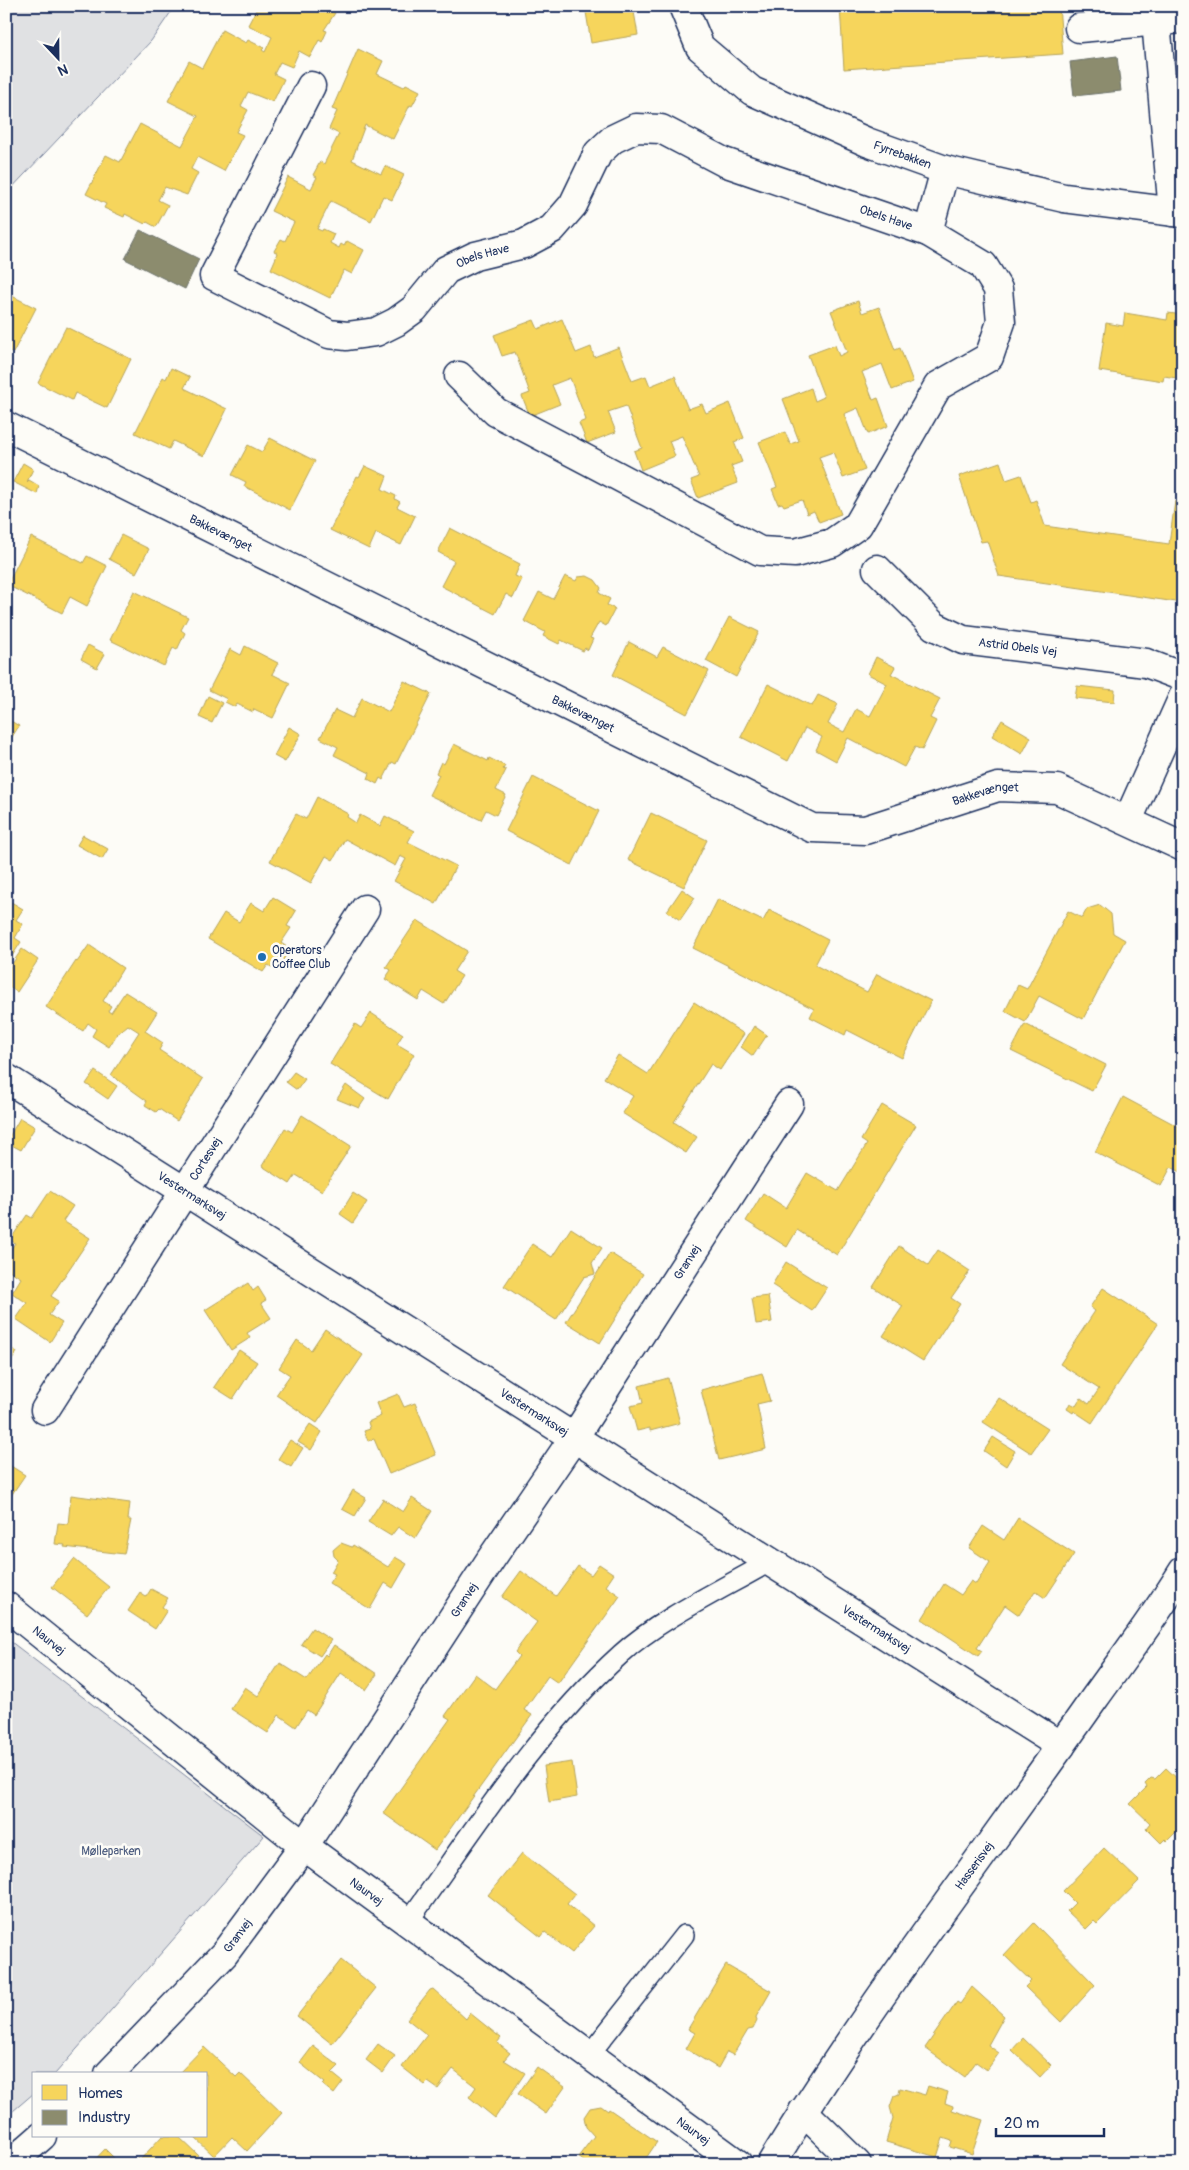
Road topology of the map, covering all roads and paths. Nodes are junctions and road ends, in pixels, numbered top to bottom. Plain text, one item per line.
1 (683, 6) edge
2 (1183, 19) edge
3 (1156, 21) junction
4 (1079, 28) dead end
5 (311, 86) dead end
6 (945, 170) junction
7 (1178, 213) edge
8 (928, 232) junction
9 (459, 376) dead end
10 (6, 426) edge
11 (877, 569) dead end
12 (1183, 677) edge
13 (1183, 697) edge
14 (1128, 820) junction
15 (1183, 847) edge
16 (365, 909) dead end
17 (6, 1078) edge
18 (789, 1104) dead end
19 (184, 1192) junction
20 (45, 1410) dead end
21 (573, 1439) junction
22 (769, 1562) junction
23 (1181, 1579) edge
24 (6, 1606) edge
25 (1061, 1746) junction
26 (304, 1846) junction
27 (408, 1922) junction
28 (684, 1935) dead end
29 (589, 2054) junction
30 (111, 2072) edge
31 (803, 2111) junction
32 (40, 2138) edge
33 (10, 2164) edge
34 (738, 2164) edge
35 (771, 2164) edge
36 (857, 2164) edge

1 - 6 street, Fyrrebakken
2 - 3 street
3 - 4 street
3 - 7 street, Fyrrebakken
5 - 8 street, Obels Have
6 - 7 street, Fyrrebakken
6 - 8 street, Obels Have
8 - 9 street, Obels Have
10 - 14 street, Bakkevænget
11 - 12 street, Astrid Obels Vej
13 - 14 street
14 - 15 street, Bakkevænget
16 - 19 street, Cortesvej
17 - 19 street, Vestermarksvej
18 - 21 street, Granvej
19 - 20 street, Cortesvej
19 - 21 street, Vestermarksvej
21 - 22 street, Vestermarksvej
21 - 26 street, Granvej
22 - 25 street, Vestermarksvej
22 - 27 lane
23 - 25 street, Hasserisvej
24 - 26 street, Naurvej
25 - 31 street, Hasserisvej
26 - 27 street, Naurvej
26 - 30 street, Granvej
27 - 29 street, Naurvej
28 - 29 lane
29 - 34 street, Naurvej
31 - 35 street, Hasserisvej
31 - 36 street
32 - 33 street

